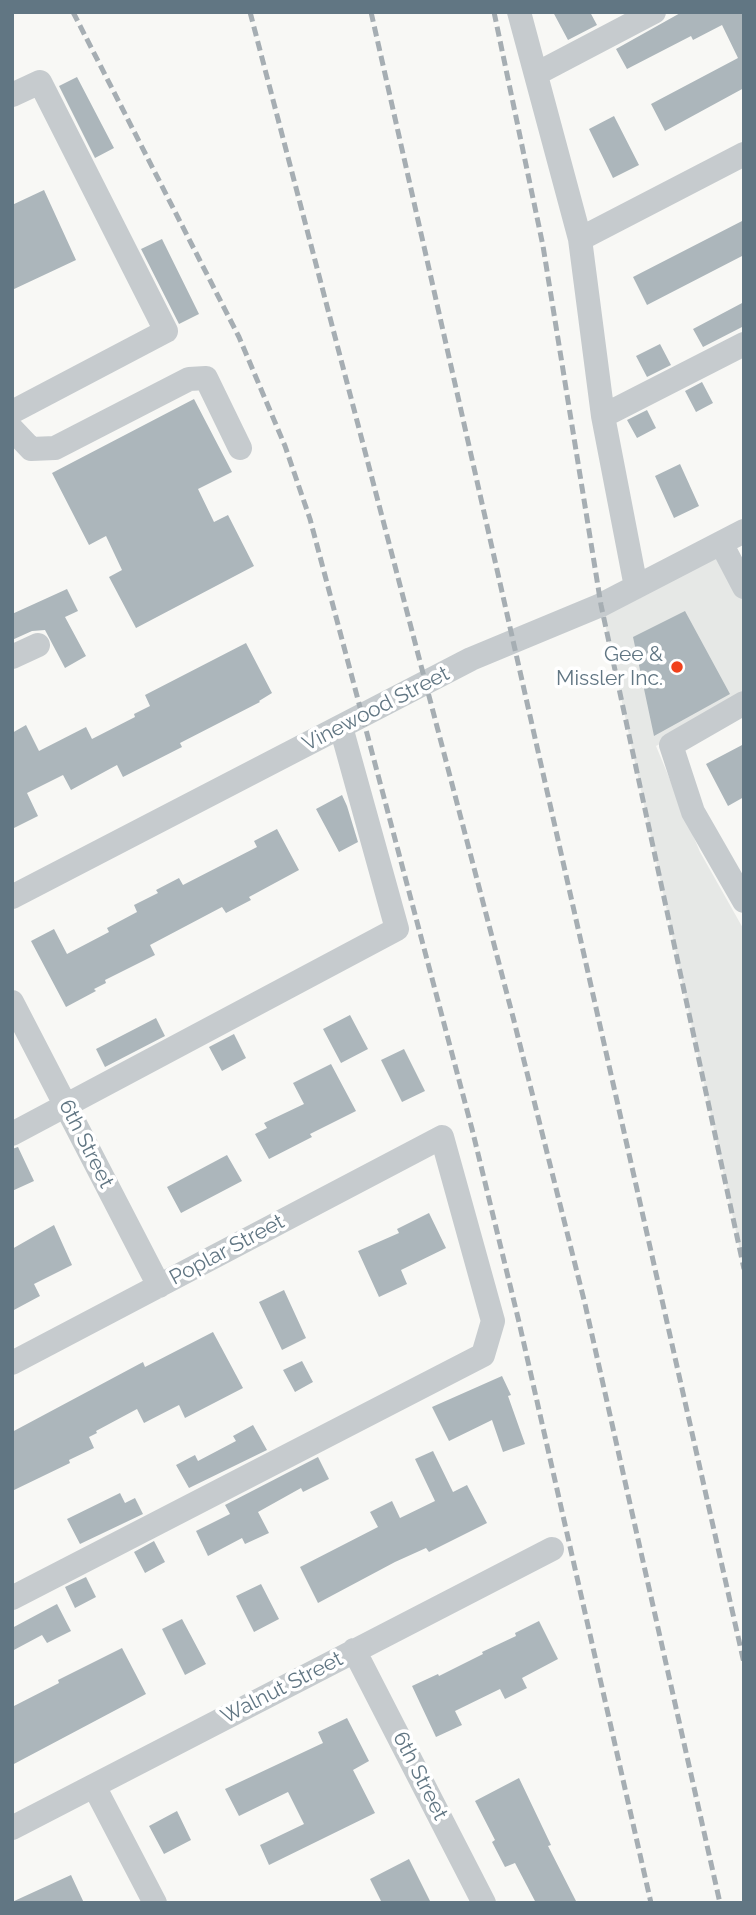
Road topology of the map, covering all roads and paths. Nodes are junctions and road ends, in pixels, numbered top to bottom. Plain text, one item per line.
1 (519, 12) edge
2 (654, 12) edge
3 (536, 74) junction
4 (12, 95) edge
5 (744, 154) edge
6 (580, 239) junction
7 (744, 344) edge
8 (12, 412) edge
9 (603, 416) junction
10 (12, 429) edge
11 (240, 448) dead end
12 (744, 531) edge
13 (721, 543) junction
14 (636, 587) junction
15 (744, 587) edge
16 (38, 645) dead end
17 (12, 657) edge
18 (744, 703) edge
19 (341, 727) junction
20 (12, 897) edge
21 (744, 901) edge
22 (12, 1002) edge
23 (66, 1106) junction
24 (12, 1134) edge
25 (159, 1286) junction
26 (12, 1363) edge
27 (552, 1549) dead end
28 (12, 1598) edge
29 (354, 1650) junction
30 (94, 1786) junction
31 (12, 1828) edge
32 (155, 1903) edge
33 (484, 1903) edge

1 - 3 street
2 - 3 street
3 - 6 street
4 - 8 street
5 - 6 street
6 - 9 street
7 - 9 street
9 - 14 street
10 - 11 street
12 - 13 street, Vinewood Street
13 - 14 street, Vinewood Street
13 - 15 street
14 - 19 street, Vinewood Street
16 - 17 street
18 - 21 street
19 - 20 street, Vinewood Street
19 - 23 street
22 - 23 street, 6th Street
23 - 24 street
23 - 25 street, 6th Street
25 - 26 street, Poplar Street
25 - 28 street, Poplar Street
27 - 29 street, Walnut Street
29 - 30 street, Walnut Street
29 - 33 street, 6th Street
30 - 31 street, Walnut Street
30 - 32 street

